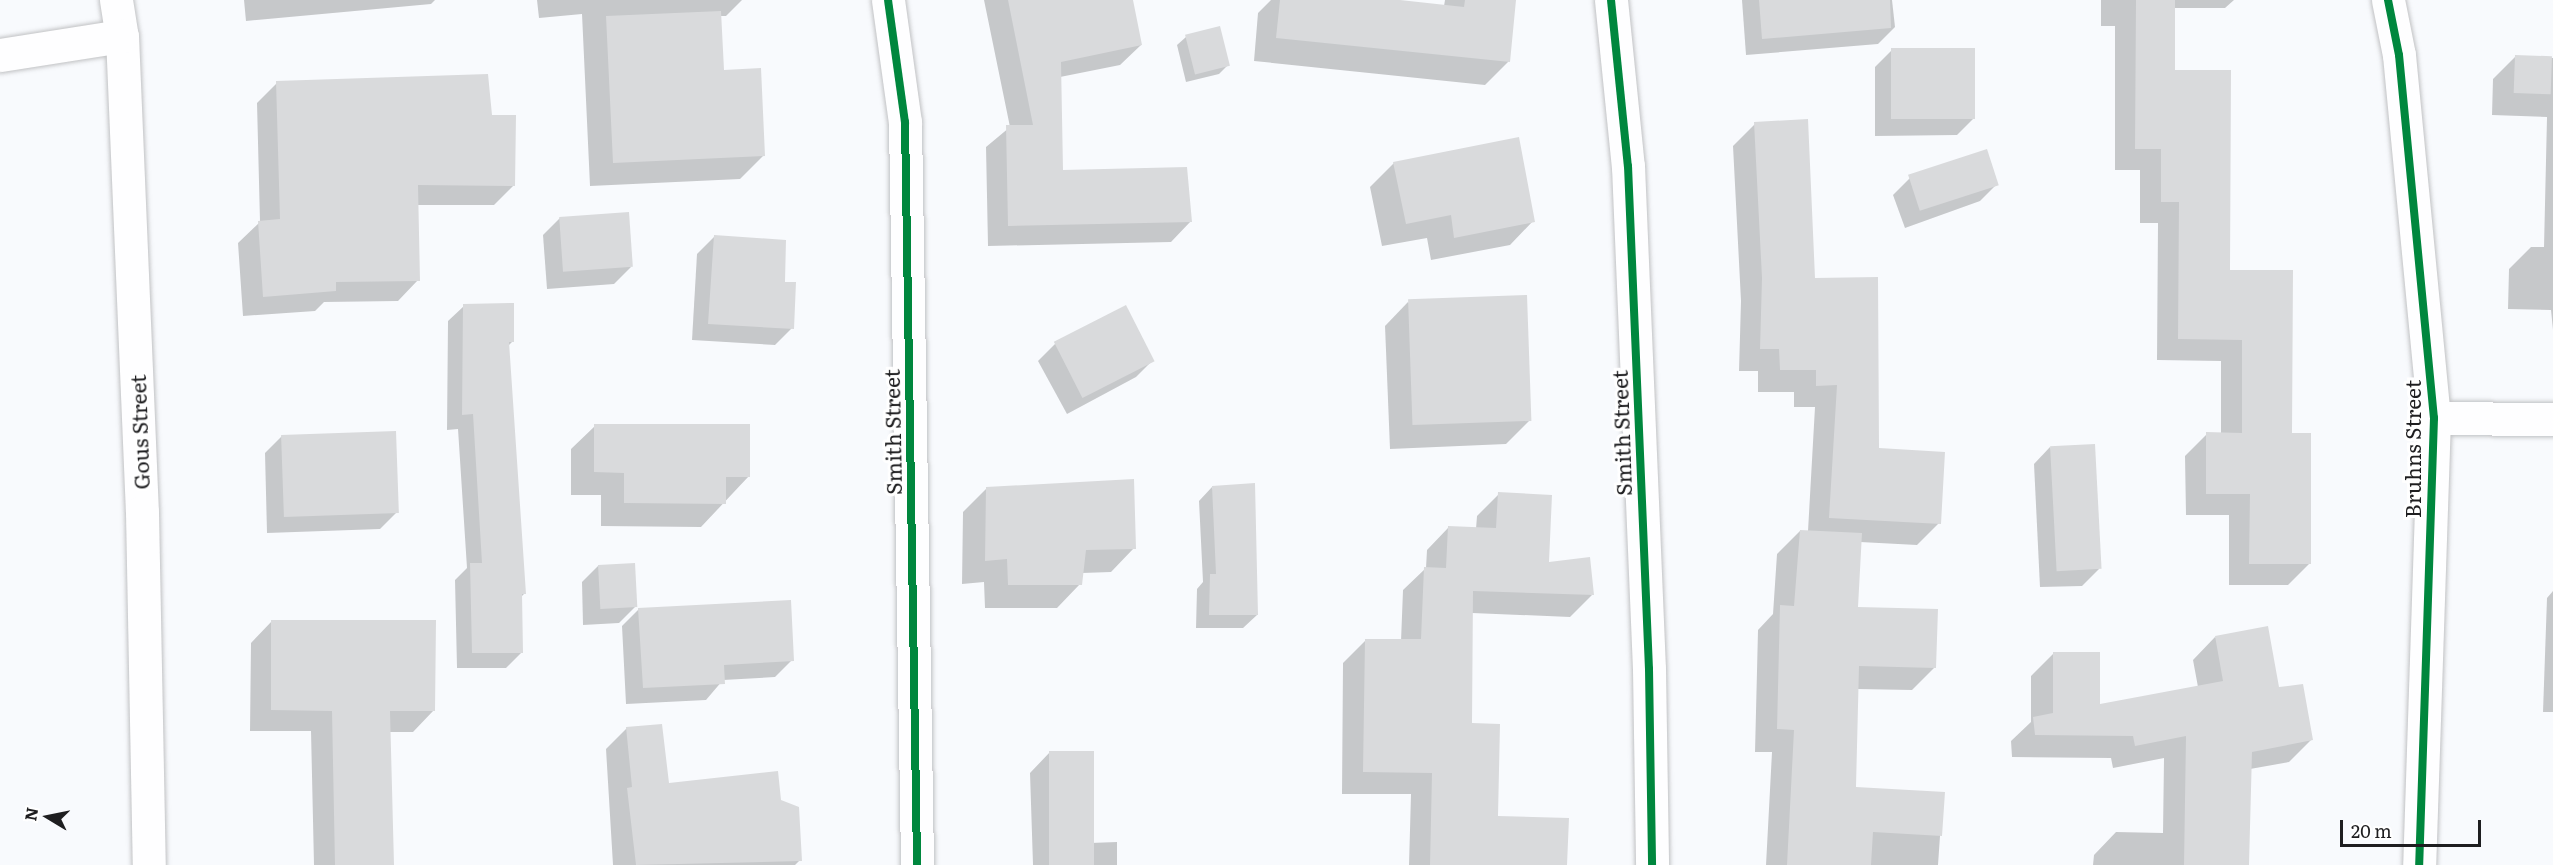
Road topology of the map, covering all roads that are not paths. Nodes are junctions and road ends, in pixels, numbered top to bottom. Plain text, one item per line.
1 (116, 0) edge
2 (888, 0) edge
3 (1611, 0) edge
4 (2388, 0) edge
5 (122, 36) junction
6 (0, 55) edge
7 (2434, 418) junction
8 (2553, 419) edge
9 (148, 865) edge
10 (917, 865) edge
11 (1652, 865) edge
12 (2419, 865) edge

1 - 5 street, Gous Street
2 - 10 street, Smith Street
3 - 11 street, Smith Street
4 - 7 street, Bruhns Street
5 - 6 street
5 - 9 street, Gous Street
7 - 8 street
7 - 12 street, Bruhns Street

